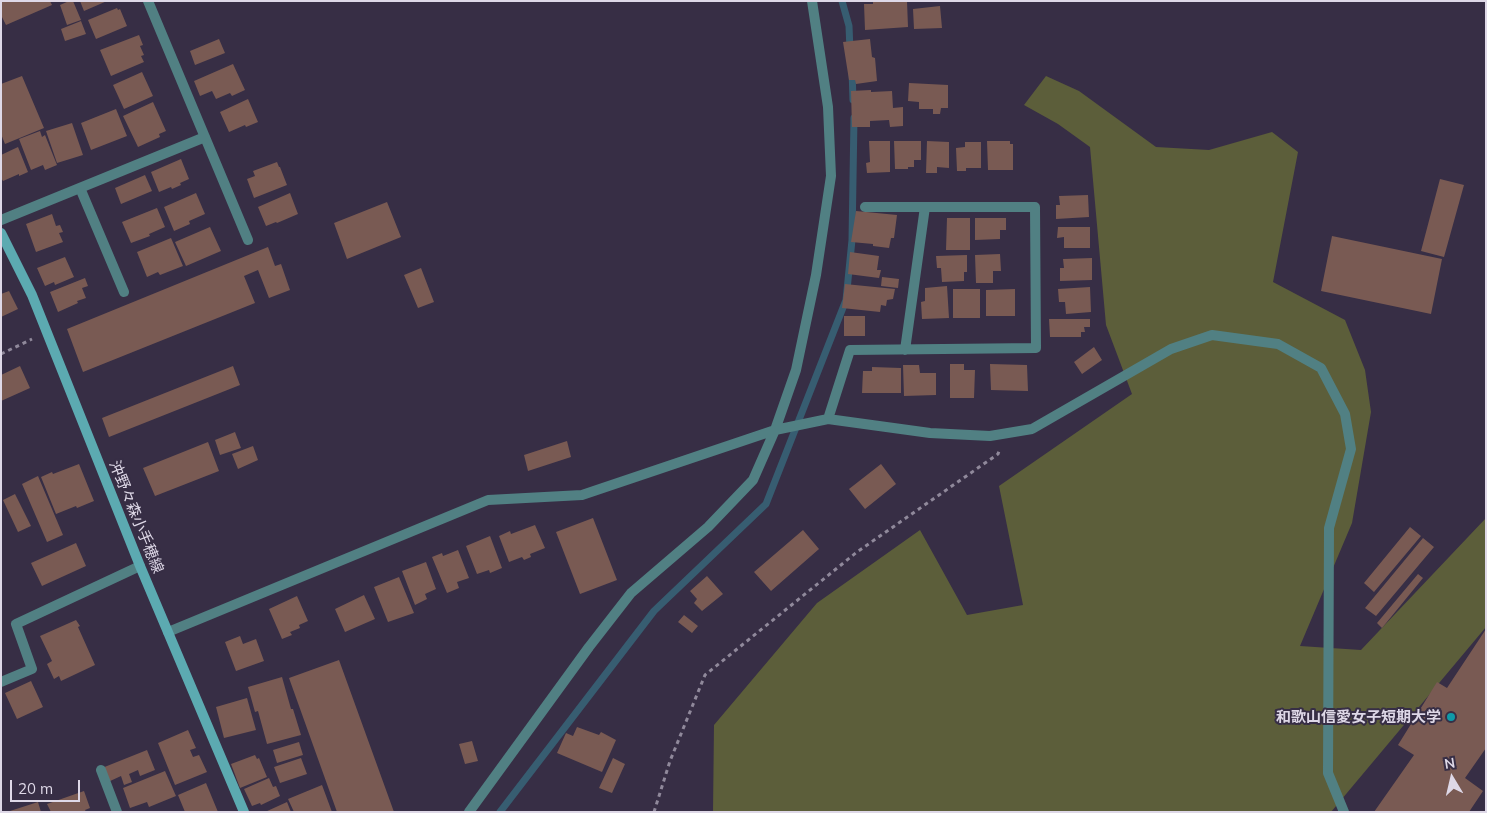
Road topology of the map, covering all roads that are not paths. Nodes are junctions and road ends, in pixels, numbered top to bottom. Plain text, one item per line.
1 (148, 1) edge
2 (812, 1) edge
3 (205, 136) junction
4 (80, 188) junction
5 (865, 207) dead end
6 (925, 207) junction
7 (1, 220) edge
8 (1, 233) edge
9 (248, 240) dead end
10 (124, 292) dead end
11 (905, 350) junction
12 (828, 419) junction
13 (774, 430) junction
14 (140, 566) junction
15 (168, 632) junction
16 (1, 682) edge
17 (101, 770) dead end
18 (117, 812) edge
19 (244, 812) edge
20 (469, 812) edge
21 (1344, 812) edge

1 - 3 street
2 - 13 street
3 - 4 street
3 - 9 street
4 - 7 street
4 - 10 street
5 - 6 street
6 - 11 street
6 - 11 street
8 - 14 main road, 沖野々森小手穂線
11 - 12 street
12 - 13 street
12 - 21 street
13 - 15 street
13 - 20 street
14 - 15 main road, 沖野々森小手穂線
14 - 16 street
15 - 19 main road, 沖野々森小手穂線
17 - 18 street

